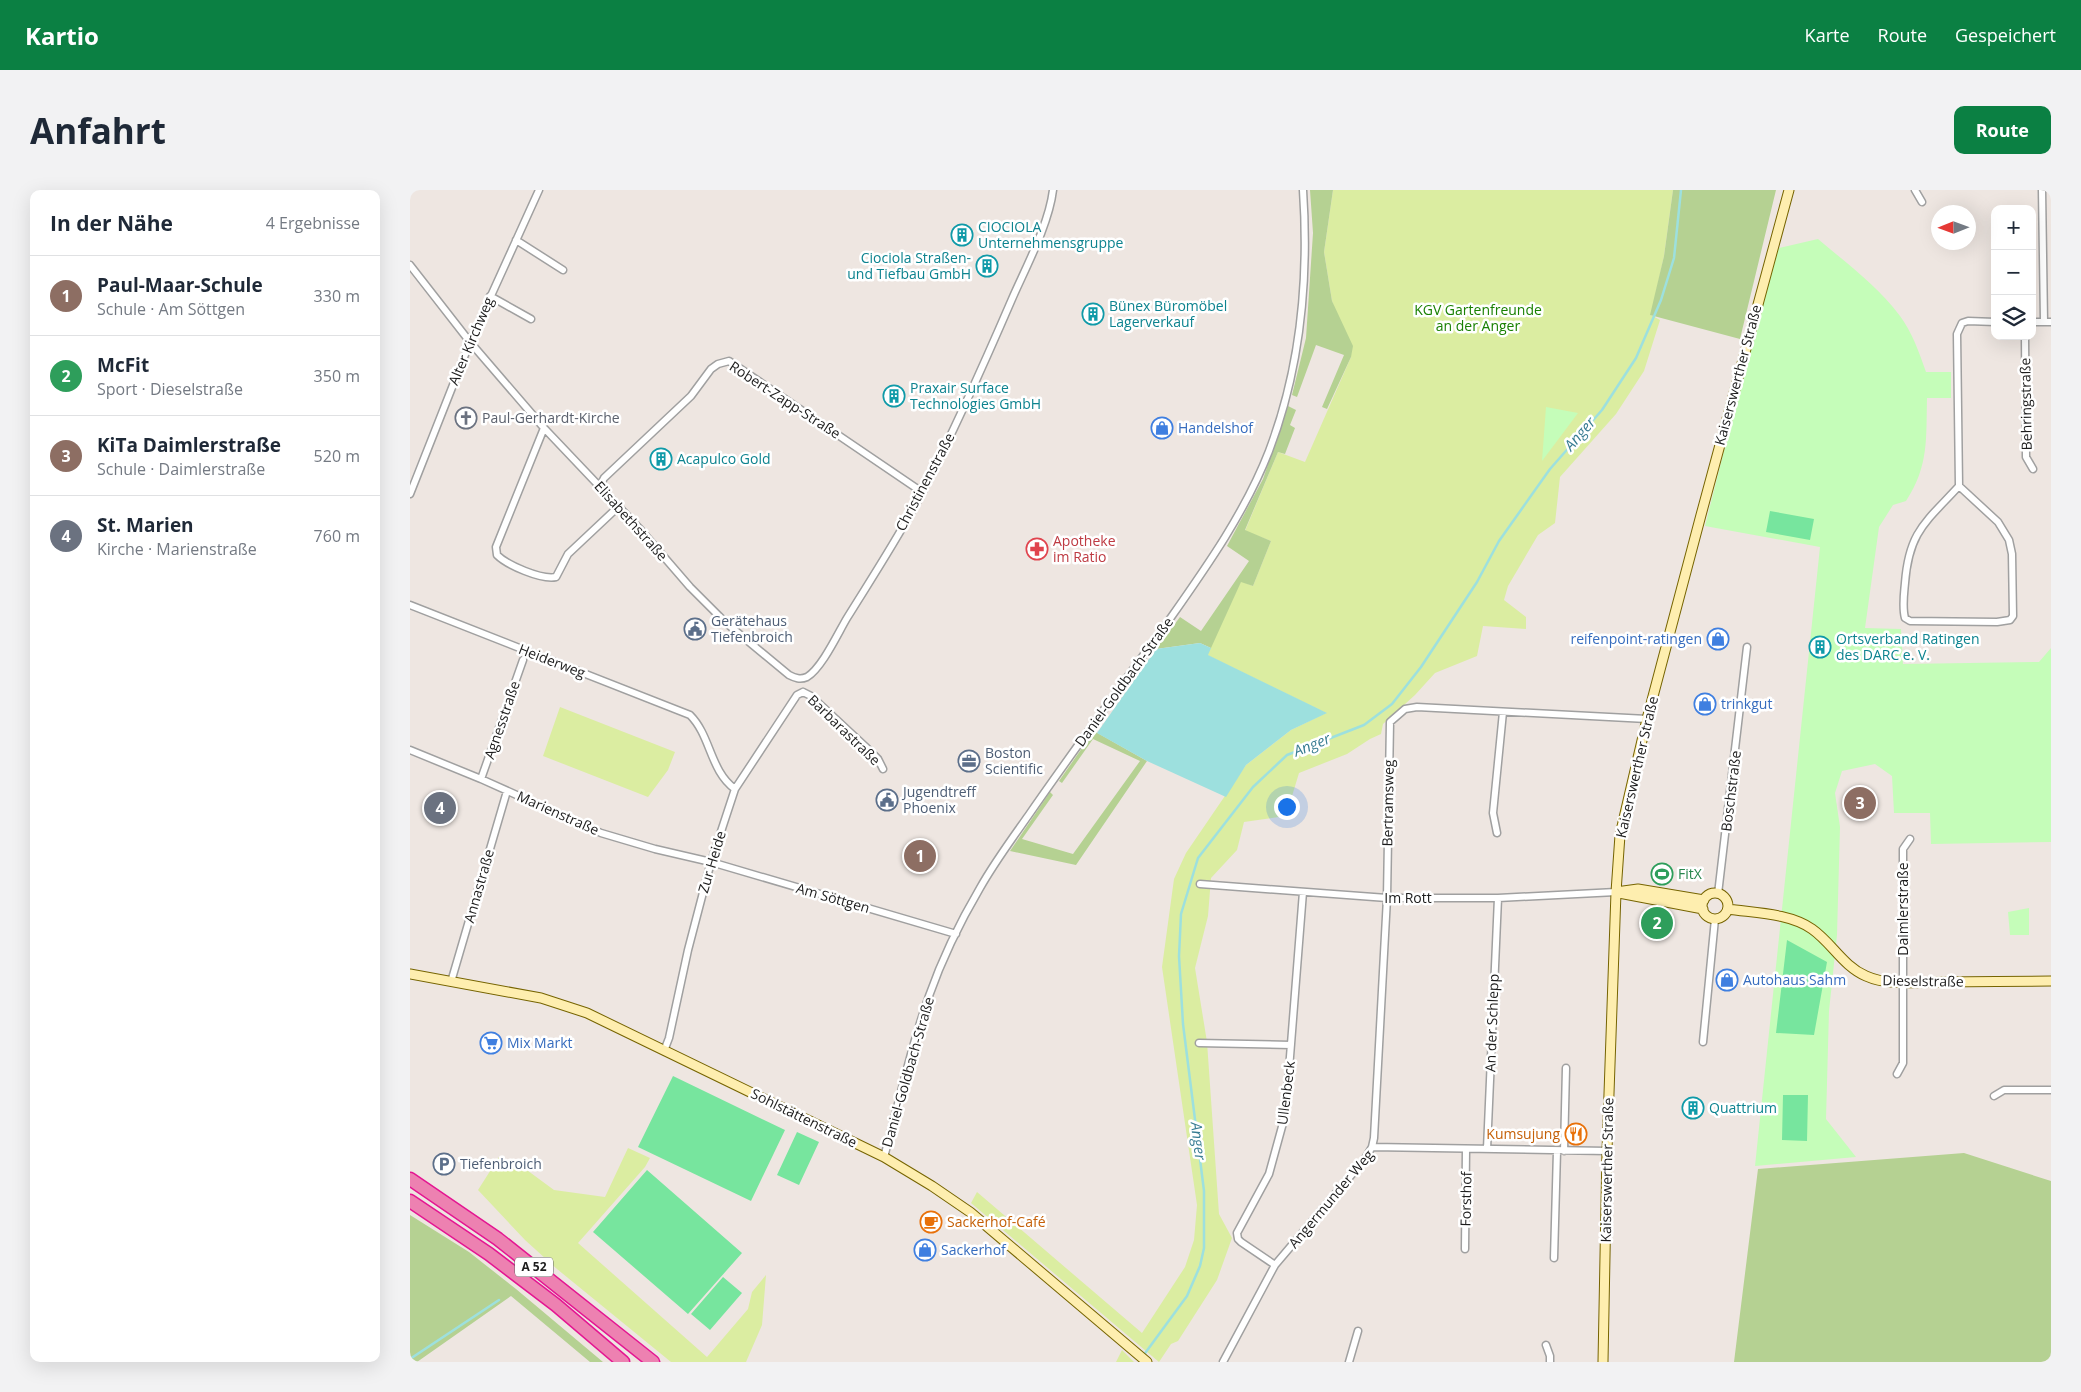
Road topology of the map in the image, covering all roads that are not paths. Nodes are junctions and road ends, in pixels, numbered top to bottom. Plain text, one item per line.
1 (539, 190) edge
2 (1053, 190) edge
3 (1303, 190) edge
4 (1789, 190) edge
5 (1915, 190) edge
6 (2042, 190) edge
7 (1922, 202) dead end
8 (516, 240) junction
9 (410, 265) edge
10 (563, 270) dead end
11 (490, 296) junction
12 (531, 319) dead end
13 (1991, 322) edge
14 (2047, 322) edge
15 (2025, 340) edge
16 (470, 342) junction
17 (544, 428) junction
18 (2033, 469) dead end
19 (412, 478) edge
20 (1959, 486) junction
21 (604, 491) junction
22 (922, 492) junction
23 (410, 494) edge
24 (618, 507) junction
25 (410, 605) edge
26 (1747, 647) dead end
27 (523, 660) dead end
28 (804, 678) junction
29 (803, 692) junction
30 (1503, 712) junction
31 (1647, 719) junction
32 (410, 750) edge
33 (884, 768) dead end
34 (481, 779) junction
35 (735, 789) junction
36 (507, 791) junction
37 (1497, 833) dead end
38 (1910, 839) dead end
39 (711, 862) junction
40 (1200, 884) dead end
41 (1303, 892) junction
42 (1616, 892) junction
43 (1718, 894) junction
44 (1387, 898) junction
45 (1498, 898) junction
46 (1703, 904) junction
47 (1728, 909) junction
48 (1715, 919) junction
49 (956, 934) junction
50 (410, 974) edge
51 (2051, 981) edge
52 (451, 982) junction
53 (1903, 982) junction
54 (1200, 1042) dead end
55 (1703, 1042) dead end
56 (1291, 1045) junction
57 (664, 1051) junction
58 (1566, 1068) dead end
59 (1897, 1074) dead end
60 (2051, 1090) edge
61 (1994, 1096) dead end
62 (1372, 1147) junction
63 (1466, 1148) junction
64 (1487, 1149) junction
65 (1560, 1151) junction
66 (1607, 1151) junction
67 (884, 1158) junction
68 (410, 1180) edge
69 (410, 1200) edge
70 (1465, 1249) dead end
71 (1554, 1258) dead end
72 (1275, 1265) junction
73 (1358, 1331) dead end
74 (1546, 1345) dead end
75 (623, 1362) edge
76 (653, 1362) edge
77 (1147, 1362) edge
78 (1223, 1362) edge
79 (1349, 1362) edge
80 (1550, 1362) edge
81 (1603, 1362) edge

1 - 8 street, Alter Kirchweg
2 - 22 street, Christinenstraße
3 - 49 street, Daniel-Goldbach-Straße
4 - 31 street, Kaiserswerther Straße
5 - 7 street
6 - 14 street
8 - 10 street
8 - 11 street, Alter Kirchweg
9 - 16 street, Elisabethstraße
11 - 12 street
11 - 16 street, Alter Kirchweg
13 - 20 street
15 - 18 street, Behringstraße
16 - 17 street, Elisabethstraße
16 - 19 street, Alter Kirchweg
17 - 21 street, Elisabethstraße
17 - 24 street
19 - 23 street, Alter Kirchweg
20 - 20 street
21 - 22 street, Robert-Zapp-Straße
21 - 24 street, Elisabethstraße
22 - 28 street, Christinenstraße
24 - 28 street, Elisabethstraße
25 - 35 street, Heiderweg
26 - 43 street, Boschstraße
27 - 34 street, Agnesstraße
28 - 29 street
29 - 33 street, Barbarastraße
29 - 35 street, Zur Heide
30 - 31 street, Bertramsweg
30 - 37 street
30 - 44 street, Bertramsweg
31 - 42 street, Kaiserswerther Straße
32 - 34 street, Marienstraße
34 - 36 street, Marienstraße
35 - 39 street, Zur Heide
36 - 39 street, Marienstraße
36 - 52 street, Annastraße
38 - 53 street, Daimlerstraße
39 - 49 street, Am Söttgen
39 - 57 street, Zur Heide
40 - 41 street, Im Rott
41 - 44 street, Im Rott
41 - 56 street, Ullenbeck
42 - 45 street, Im Rott
42 - 46 street
42 - 66 street, Kaiserswerther Straße
43 - 46 street
43 - 47 street
44 - 45 street, Im Rott
44 - 62 street, Bertramsweg
45 - 64 street, An der Schlepp
46 - 48 street
47 - 48 street
47 - 53 street, Dieselstraße
48 - 55 street
49 - 67 street, Daniel-Goldbach-Straße
50 - 52 street, Sohlstättenstraße
51 - 53 street, Dieselstraße
52 - 57 street, Sohlstättenstraße
53 - 59 street, Daimlerstraße
54 - 56 street
56 - 72 street, Ullenbeck
57 - 67 street, Sohlstättenstraße
58 - 65 street
60 - 61 street
62 - 63 street, Angermunder Weg
62 - 72 street, Angermunder Weg
63 - 64 street, Angermunder Weg
63 - 70 street, Forsthof
64 - 65 street, Angermunder Weg
65 - 66 street, Angermunder Weg
65 - 71 street
66 - 81 street, Kaiserswerther Straße
67 - 77 street, Sohlstättenstraße
68 - 76 highway, A 52
69 - 75 highway, A 52
72 - 78 street, Angermunder Weg
73 - 79 street
74 - 80 street

